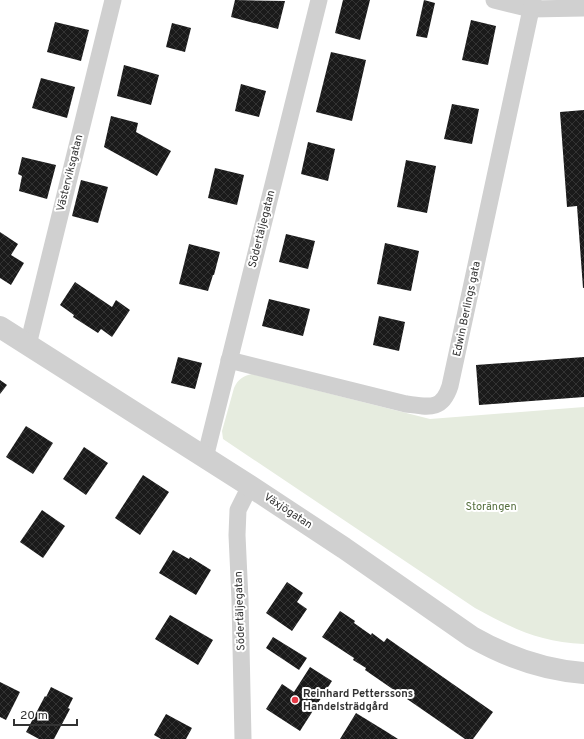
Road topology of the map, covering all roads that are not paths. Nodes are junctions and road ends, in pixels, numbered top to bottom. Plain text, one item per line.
1 (112, 0) edge
2 (319, 0) edge
3 (494, 0) edge
4 (532, 4) edge
5 (584, 8) edge
6 (0, 327) edge
7 (28, 346) junction
8 (229, 360) junction
9 (205, 458) junction
10 (250, 486) junction
11 (584, 673) edge
12 (243, 739) edge

1 - 7 street, Västerviksgatan
2 - 8 street, Södertäljegatan
3 - 4 street
4 - 5 street
4 - 8 street, Edwin Berlings gata
6 - 7 street, Växjögatan
7 - 9 street, Växjögatan
8 - 9 street, Södertäljegatan
9 - 10 street, Växjögatan
10 - 11 street, Växjögatan
10 - 12 street, Södertäljegatan

